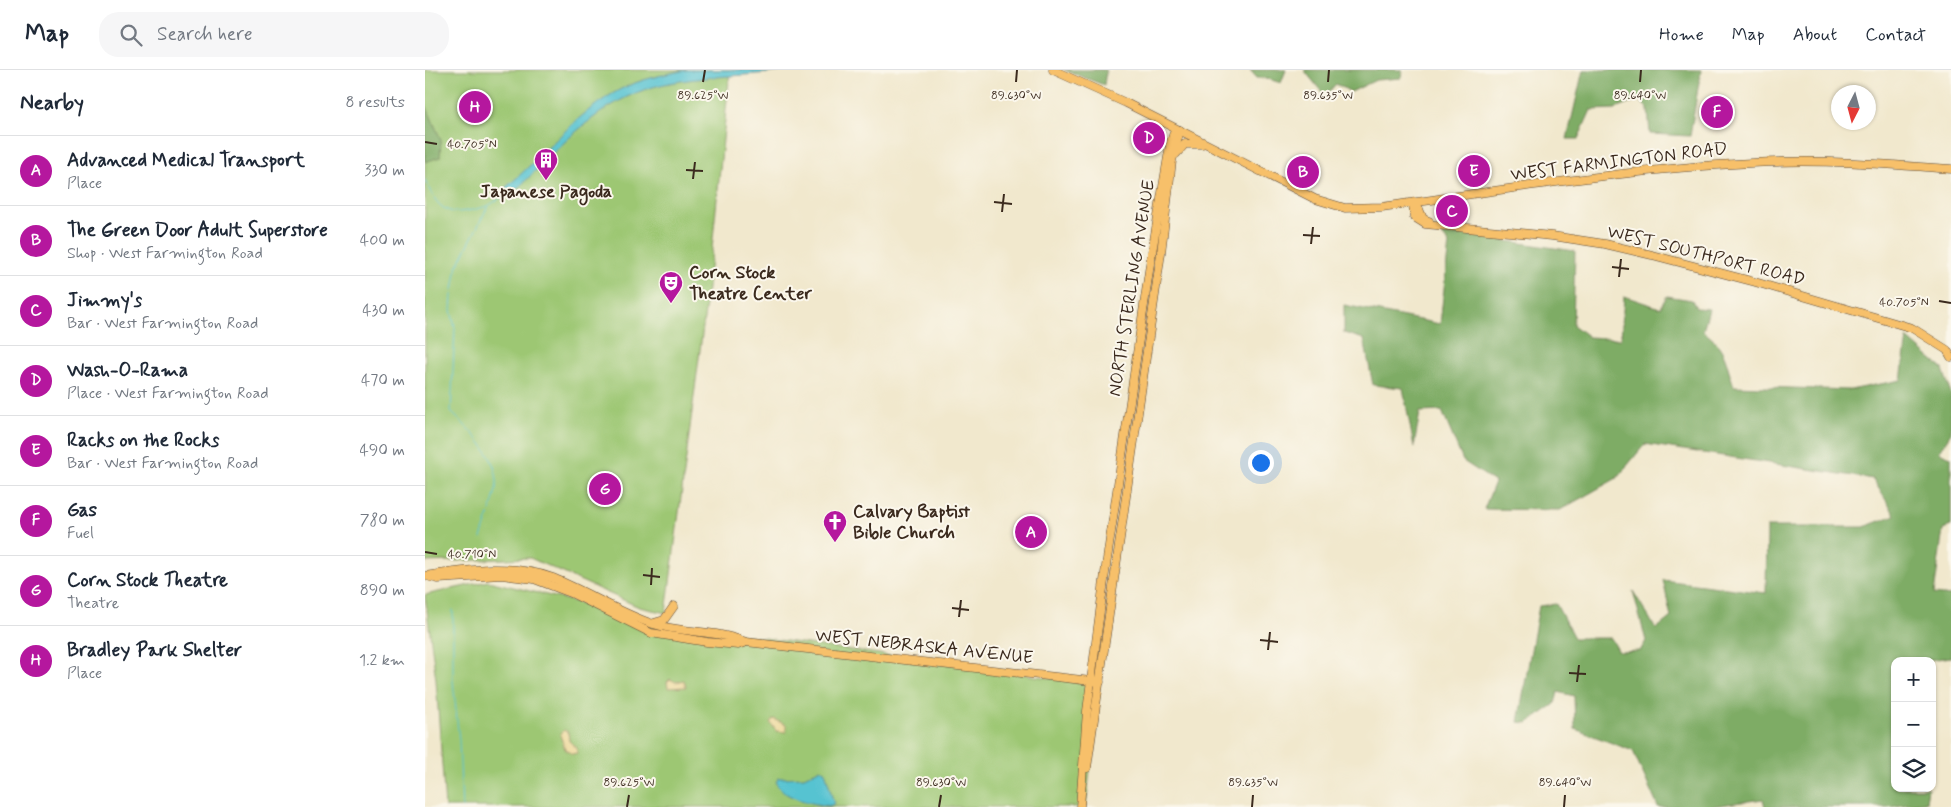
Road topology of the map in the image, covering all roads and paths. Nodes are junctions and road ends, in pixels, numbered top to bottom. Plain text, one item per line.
1 (1053, 70) edge
2 (1180, 130) junction
3 (1217, 149) junction
4 (1951, 169) edge
5 (1168, 188) junction
6 (1413, 203) junction
7 (1951, 356) edge
8 (426, 576) edge
9 (674, 606) dead end
10 (653, 624) junction
11 (746, 642) junction
12 (1090, 681) junction
13 (1100, 682) junction
14 (1080, 807) edge

1 - 2 main road, WEST FARMINGTON ROAD
2 - 3 main road, WEST FARMINGTON ROAD
2 - 5 main road, NORTH STERLING AVENUE
2 - 12 main road, NORTH STERLING AVENUE
3 - 5 main road
3 - 6 main road, WEST FARMINGTON ROAD
4 - 6 main road, WEST FARMINGTON ROAD
5 - 13 main road, NORTH STERLING AVENUE
6 - 7 main road, WEST SOUTHPORT ROAD
8 - 10 main road, WEST NEBRASKA AVENUE
8 - 11 main road, WEST NEBRASKA AVENUE
9 - 10 main road
10 - 11 main road, WEST NEBRASKA AVENUE
11 - 12 main road, WEST NEBRASKA AVENUE
12 - 13 main road, WEST NEBRASKA AVENUE
12 - 14 main road, NORTH STERLING AVENUE
13 - 14 main road, NORTH STERLING AVENUE

